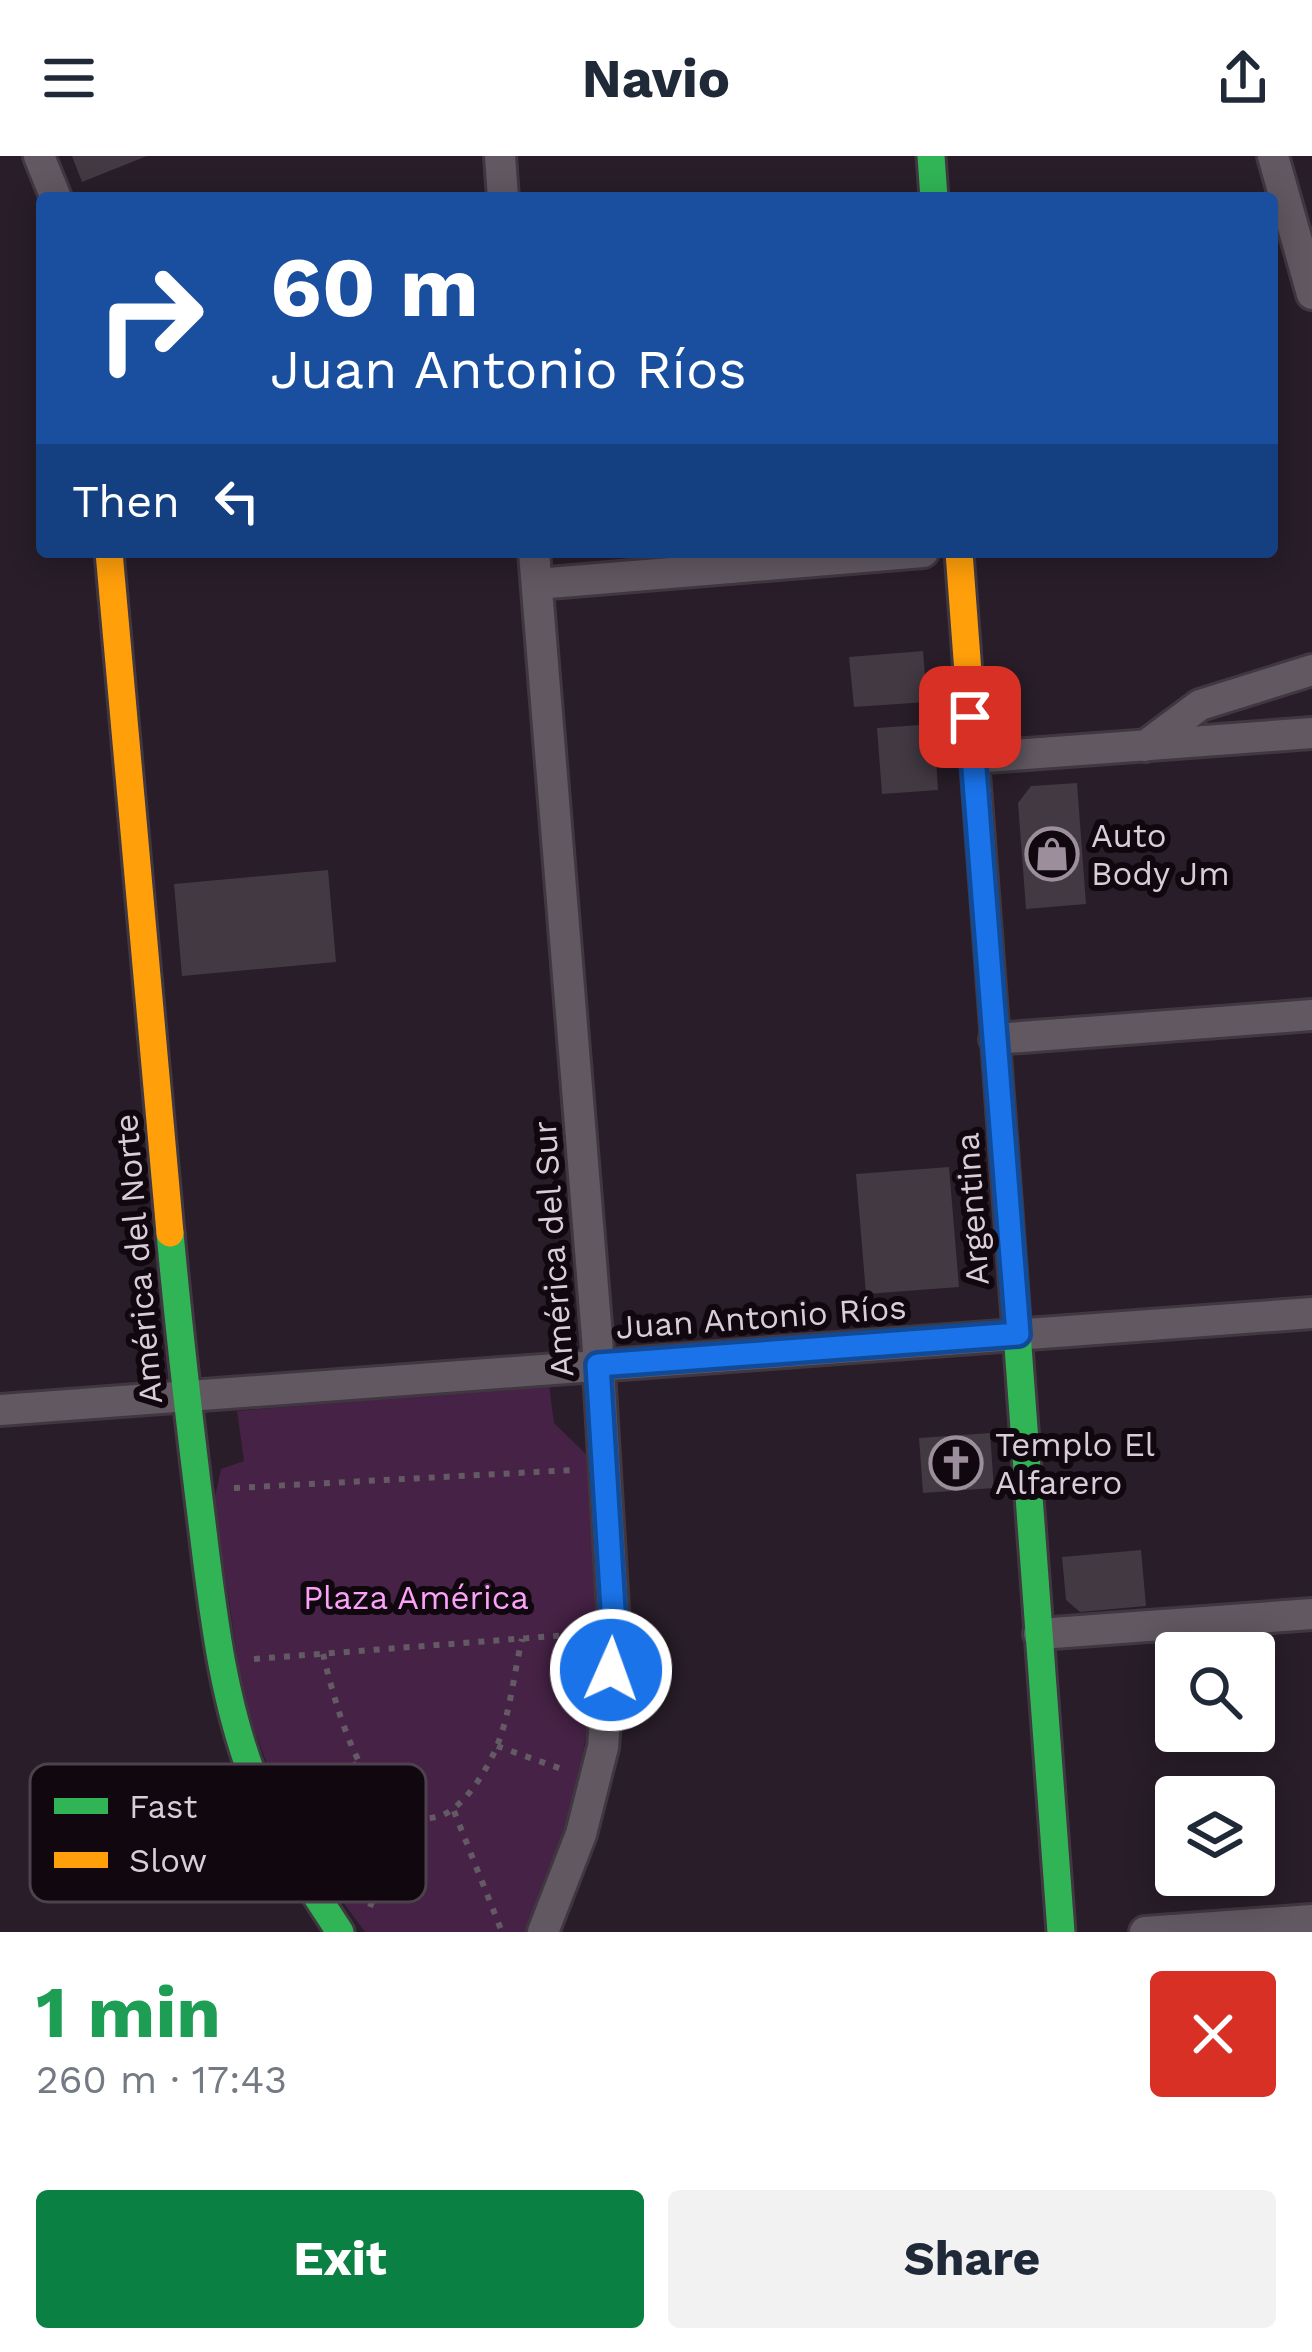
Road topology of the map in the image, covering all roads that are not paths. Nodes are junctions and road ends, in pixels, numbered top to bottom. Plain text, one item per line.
1 (39, 156) edge
2 (500, 156) edge
3 (931, 156) edge
4 (1273, 156) edge
5 (54, 192) edge
6 (503, 192) edge
7 (934, 192) edge
8 (1312, 294) edge
9 (110, 558) edge
10 (535, 558) edge
11 (851, 558) edge
12 (959, 558) edge
13 (537, 584) junction
14 (1312, 670) edge
15 (1312, 733) edge
16 (1145, 746) junction
17 (973, 758) junction
18 (1312, 1015) edge
19 (995, 1040) junction
20 (1312, 1313) edge
21 (1018, 1334) junction
22 (598, 1365) junction
23 (186, 1396) junction
24 (0, 1410) edge
25 (1312, 1614) edge
26 (1039, 1634) junction
27 (249, 1764) edge
28 (332, 1902) edge
29 (1312, 1920) edge
30 (352, 1927) edge
31 (543, 1932) edge
32 (1060, 1932) edge
33 (1144, 1932) edge

1 - 5 street
2 - 6 street
3 - 7 street
4 - 8 street
9 - 23 street, América del Norte
10 - 13 street, América del Sur
11 - 13 street
12 - 17 street, Argentina
13 - 22 street, América del Sur
14 - 16 street
15 - 16 street
16 - 17 street
17 - 19 street, Argentina
18 - 19 street
19 - 21 street, Argentina
20 - 21 street, Juan Antonio Ríos
21 - 22 street, Juan Antonio Ríos
21 - 26 street, Argentina
22 - 23 street, Juan Antonio Ríos
22 - 31 street, América del Sur
23 - 24 street, Juan Antonio Ríos
23 - 27 street, América del Norte
25 - 26 street
26 - 32 street, Argentina
28 - 30 street, América del Norte
29 - 33 street

